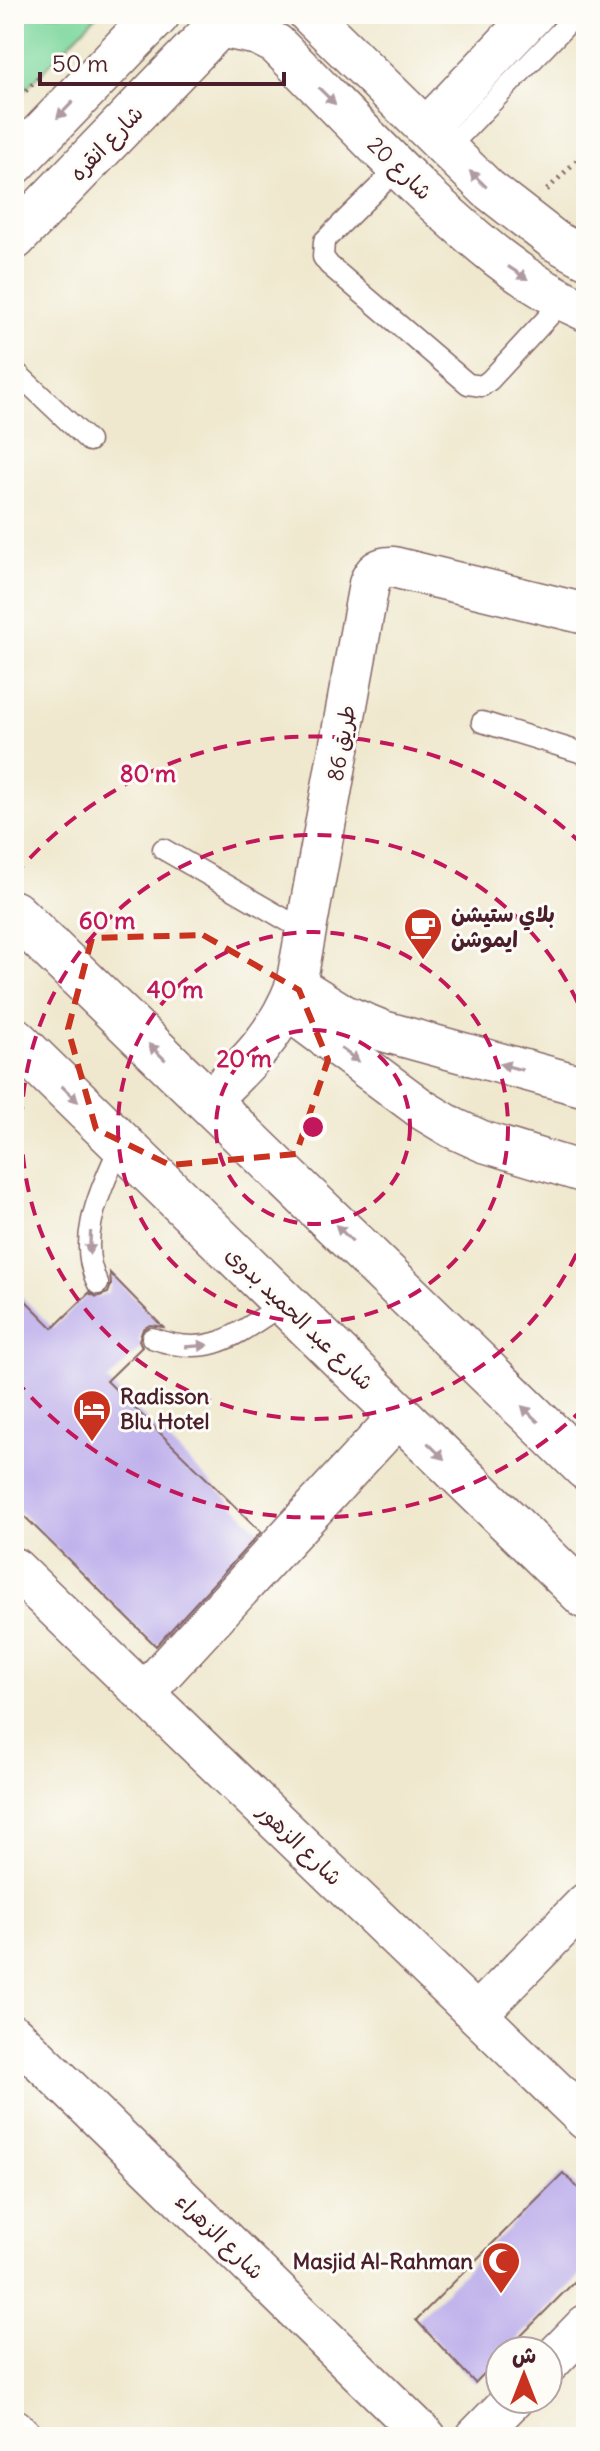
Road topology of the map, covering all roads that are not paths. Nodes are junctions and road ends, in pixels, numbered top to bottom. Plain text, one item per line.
1 (158, 14) edge
2 (309, 14) edge
3 (534, 14) edge
4 (577, 14) edge
5 (224, 20) edge
6 (437, 138) junction
7 (14, 163) edge
8 (398, 168) junction
9 (14, 238) edge
10 (586, 258) edge
11 (574, 306) edge
12 (14, 370) edge
13 (89, 441) dead end
14 (586, 614) edge
15 (482, 722) dead end
16 (586, 754) edge
17 (163, 849) dead end
18 (14, 913) edge
19 (307, 932) junction
20 (292, 997) junction
21 (14, 1039) edge
22 (586, 1087) edge
23 (208, 1101) junction
24 (121, 1143) junction
25 (586, 1173) edge
26 (98, 1284) dead end
27 (285, 1303) junction
28 (152, 1338) dead end
29 (400, 1415) junction
30 (584, 1463) edge
31 (14, 1568) edge
32 (586, 1597) edge
33 (144, 1693) junction
34 (586, 1903) edge
35 (477, 2014) junction
36 (14, 2035) edge
37 (586, 2120) edge
38 (586, 2325) edge
39 (564, 2348) edge
40 (497, 2415) edge
41 (14, 2429) edge
42 (22, 2437) edge
43 (426, 2437) edge
44 (476, 2437) edge

1 -> 7 main road
2 - 6 street
3 - 6 street
4 - 6 lane
5 -> 8 street, شارع 20
5 - 9 main road, شارع انقره
10 -> 6 street
8 -> 11 street, شارع 20
8 - 11 lane
12 - 13 lane
14 - 19 street, طريق 86
15 - 16 lane
17 - 19 lane
23 -> 18 main road
19 - 20 street, طريق 86
22 -> 20 street
20 - 23 street, طريق 86
20 -> 25 street
21 -> 24 main road, شارع عبد الحميد بدوى
30 -> 23 main road
24 -> 26 lane
24 - 27 main road, شارع عبد الحميد بدوى
28 -> 27 lane
27 - 29 main road, شارع عبد الحميد بدوى
29 -> 32 main road, شارع عبد الحميد بدوى
29 - 33 street
31 - 33 street, شارع الزهور
33 - 35 street, شارع الزهور
34 - 35 street
35 - 37 street, شارع الزهور
36 - 43 street, شارع الزهراء
38 - 39 street
40 - 44 street
41 - 42 street

